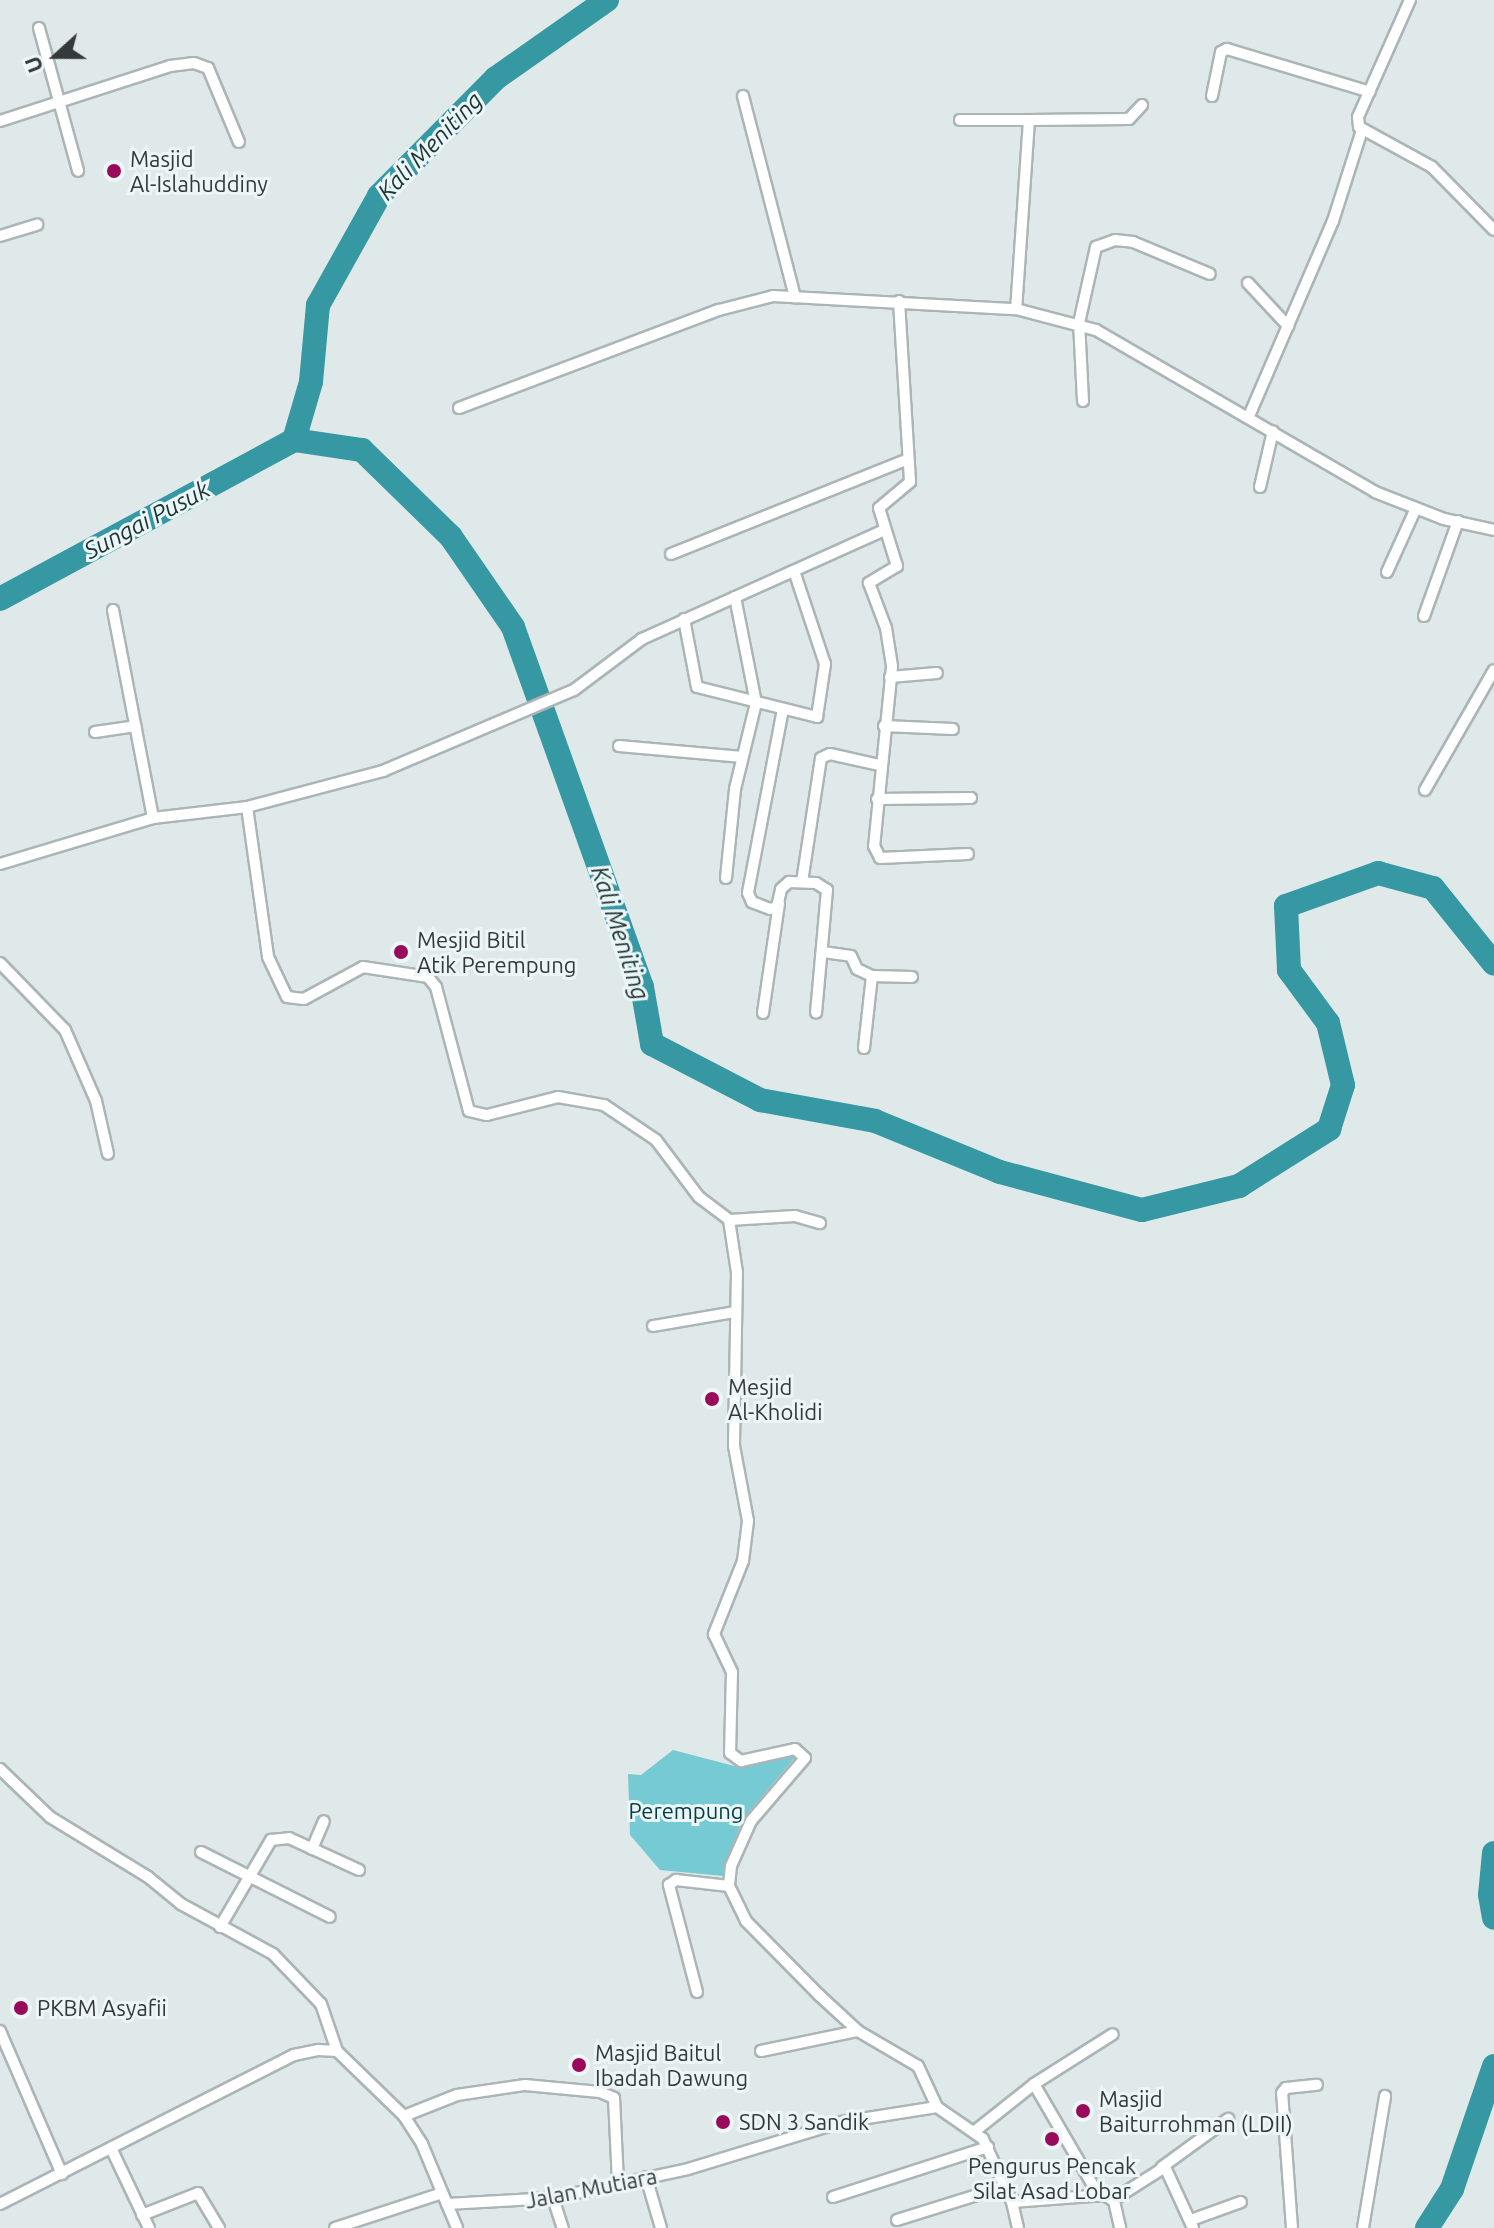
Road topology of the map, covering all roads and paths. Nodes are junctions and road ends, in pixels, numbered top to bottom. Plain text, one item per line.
1 (1410, 0) edge
2 (39, 28) dead end
3 (1370, 92) junction
4 (743, 96) dead end
5 (1212, 96) dead end
6 (59, 104) junction
7 (1142, 105) dead end
8 (960, 120) dead end
9 (1029, 120) junction
10 (0, 121) edge
11 (1362, 130) junction
12 (239, 142) dead end
13 (78, 171) dead end
14 (37, 225) dead end
15 (1494, 230) edge
16 (0, 236) edge
17 (1210, 274) dead end
18 (1248, 283) dead end
19 (795, 297) junction
20 (899, 301) junction
21 (1016, 309) junction
22 (1079, 323) junction
23 (1288, 326) junction
24 (1083, 401) dead end
25 (459, 408) dead end
26 (1249, 416) junction
27 (1273, 431) junction
28 (908, 459) junction
29 (1260, 487) dead end
30 (1416, 508) junction
31 (1458, 521) junction
32 (885, 530) junction
33 (1494, 530) edge
34 (671, 554) dead end
35 (794, 571) junction
36 (1387, 572) dead end
37 (735, 597) junction
38 (113, 610) dead end
39 (1424, 616) dead end
40 (684, 619) junction
41 (1494, 670) edge
42 (937, 673) dead end
43 (890, 677) junction
44 (756, 703) junction
45 (783, 709) junction
46 (136, 726) junction
47 (884, 726) junction
48 (953, 729) dead end
49 (95, 732) dead end
50 (619, 746) dead end
51 (743, 757) junction
52 (879, 765) junction
53 (1425, 790) dead end
54 (971, 798) dead end
55 (877, 799) junction
56 (247, 807) junction
57 (153, 818) junction
58 (968, 854) dead end
59 (0, 864) edge
60 (726, 878) dead end
61 (802, 882) junction
62 (779, 903) junction
63 (823, 952) junction
64 (0, 963) edge
65 (872, 976) junction
66 (912, 977) dead end
67 (763, 1013) dead end
68 (816, 1013) dead end
69 (864, 1048) dead end
70 (108, 1154) dead end
71 (729, 1220) junction
72 (820, 1223) dead end
73 (735, 1312) junction
74 (653, 1326) dead end
75 (0, 1769) edge
76 (324, 1821) dead end
77 (312, 1849) junction
78 (201, 1852) dead end
79 (359, 1870) dead end
80 (248, 1876) junction
81 (729, 1886) junction
82 (330, 1917) dead end
83 (220, 1927) junction
84 (697, 1992) dead end
85 (0, 2031) edge
86 (858, 2031) junction
87 (1113, 2034) dead end
88 (337, 2051) junction
89 (761, 2051) dead end
90 (1034, 2084) junction
91 (1317, 2085) dead end
92 (1385, 2096) dead end
93 (937, 2107) junction
94 (404, 2116) junction
95 (1228, 2119) dead end
96 (975, 2131) junction
97 (988, 2147) junction
98 (111, 2148) junction
99 (1162, 2167) junction
100 (62, 2174) junction
101 (646, 2177) junction
102 (618, 2182) junction
103 (1006, 2186) junction
104 (442, 2193) junction
105 (1098, 2194) junction
106 (833, 2197) dead end
107 (553, 2198) junction
108 (1113, 2200) junction
109 (1012, 2202) junction
110 (1241, 2202) dead end
111 (0, 2204) edge
112 (447, 2204) junction
113 (142, 2215) junction
114 (897, 2220) dead end
115 (370, 2223) edge
116 (1192, 2224) edge
117 (149, 2228) edge
118 (219, 2228) edge
119 (335, 2228) edge
120 (457, 2228) edge
121 (563, 2228) edge
122 (661, 2228) edge
123 (1018, 2228) edge
124 (1120, 2228) edge
125 (1292, 2228) edge
126 (1363, 2228) edge

1 - 3 street
2 - 6 street
3 - 5 street
3 - 11 street
4 - 19 street
6 - 10 street
6 - 12 street
6 - 13 street
7 - 9 street
8 - 9 street
9 - 21 street
11 - 15 street
11 - 23 street
14 - 16 street
17 - 22 street
18 - 23 street
19 - 20 street
19 - 25 street
20 - 21 street
20 - 28 street
21 - 22 street
22 - 24 street
22 - 26 street
23 - 26 street
26 - 27 street
27 - 29 street
27 - 30 street
28 - 32 street
28 - 34 street
30 - 31 street
30 - 36 street
31 - 33 street
31 - 39 street
32 - 35 street
32 - 43 street
35 - 37 street
35 - 45 street
37 - 40 street
37 - 44 street
38 - 46 street
40 - 44 street
40 - 56 street
41 - 53 street
42 - 43 street
43 - 47 street
44 - 45 street
44 - 51 street
45 - 62 street
46 - 49 street
46 - 57 street
47 - 48 street
47 - 52 street
50 - 51 street
51 - 60 street
52 - 55 street
52 - 61 street
54 - 55 street
55 - 58 street
56 - 57 street
56 - 71 street
57 - 59 street
61 - 62 street
61 - 63 street
62 - 67 street
63 - 65 street
63 - 68 street
64 - 70 street
65 - 66 street
65 - 69 street
71 - 72 street
71 - 73 street
73 - 74 street
73 - 81 street
75 - 83 street
76 - 77 street
77 - 79 street
77 - 80 street
78 - 80 street
80 - 82 street
80 - 83 street
81 - 84 street
81 - 86 street
83 - 88 street
85 - 100 street
86 - 89 street
86 - 93 street
87 - 90 street
88 - 94 street
88 - 98 street
90 - 96 street
90 - 105 street
91 - 125 street
92 - 126 street
93 - 96 street
93 - 101 street, Jalan Mutiara
94 - 102 street
94 - 104 street
95 - 99 street
96 - 97 street
97 - 103 street
97 - 106 street
98 - 100 street
98 - 113 street
99 - 108 street
99 - 116 street
100 - 111 street
101 - 102 street, Jalan Mutiara
101 - 122 street
102 - 107 street, Jalan Mutiara
103 - 109 street
103 - 114 street
104 - 112 street
104 - 115 street
105 - 108 street
105 - 109 street
107 - 112 street, Jalan Mutiara
107 - 121 street
108 - 124 street
109 - 123 street
110 - 116 street
112 - 120 street
113 - 117 street
113 - 118 street
115 - 119 street

